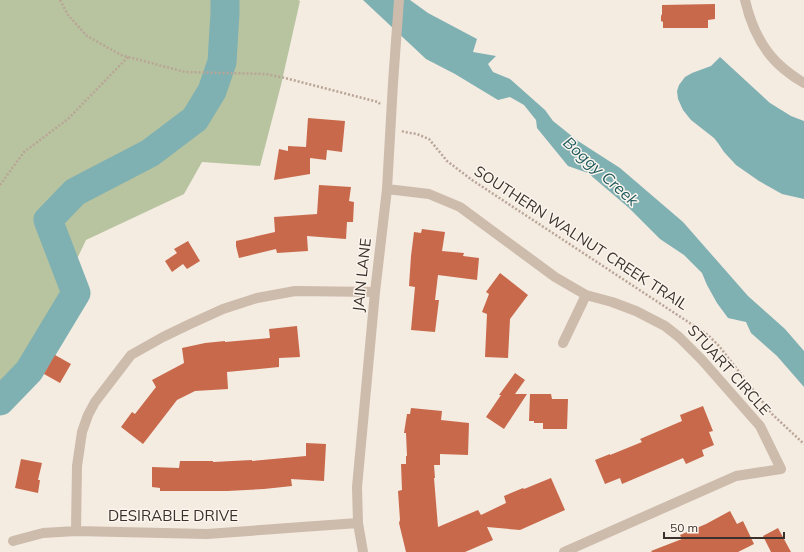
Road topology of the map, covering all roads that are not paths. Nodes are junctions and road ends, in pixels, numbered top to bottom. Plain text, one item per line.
1 (399, 0) edge
2 (745, 0) edge
3 (804, 83) edge
4 (386, 189) junction
5 (375, 292) junction
6 (586, 295) junction
7 (563, 343) dead end
8 (358, 523) junction
9 (76, 530) junction
10 (13, 541) dead end
11 (363, 552) edge
12 (564, 552) edge

1 - 4 street, JAIN LANE
2 - 3 street
4 - 5 street, JAIN LANE
4 - 6 street, STUART CIRCLE
5 - 8 street, JAIN LANE
5 - 9 street
6 - 7 street
6 - 12 street, STUART CIRCLE
8 - 9 street, DESIRABLE DRIVE
8 - 11 street, JAIN LANE
9 - 10 street, DESIRABLE DRIVE

